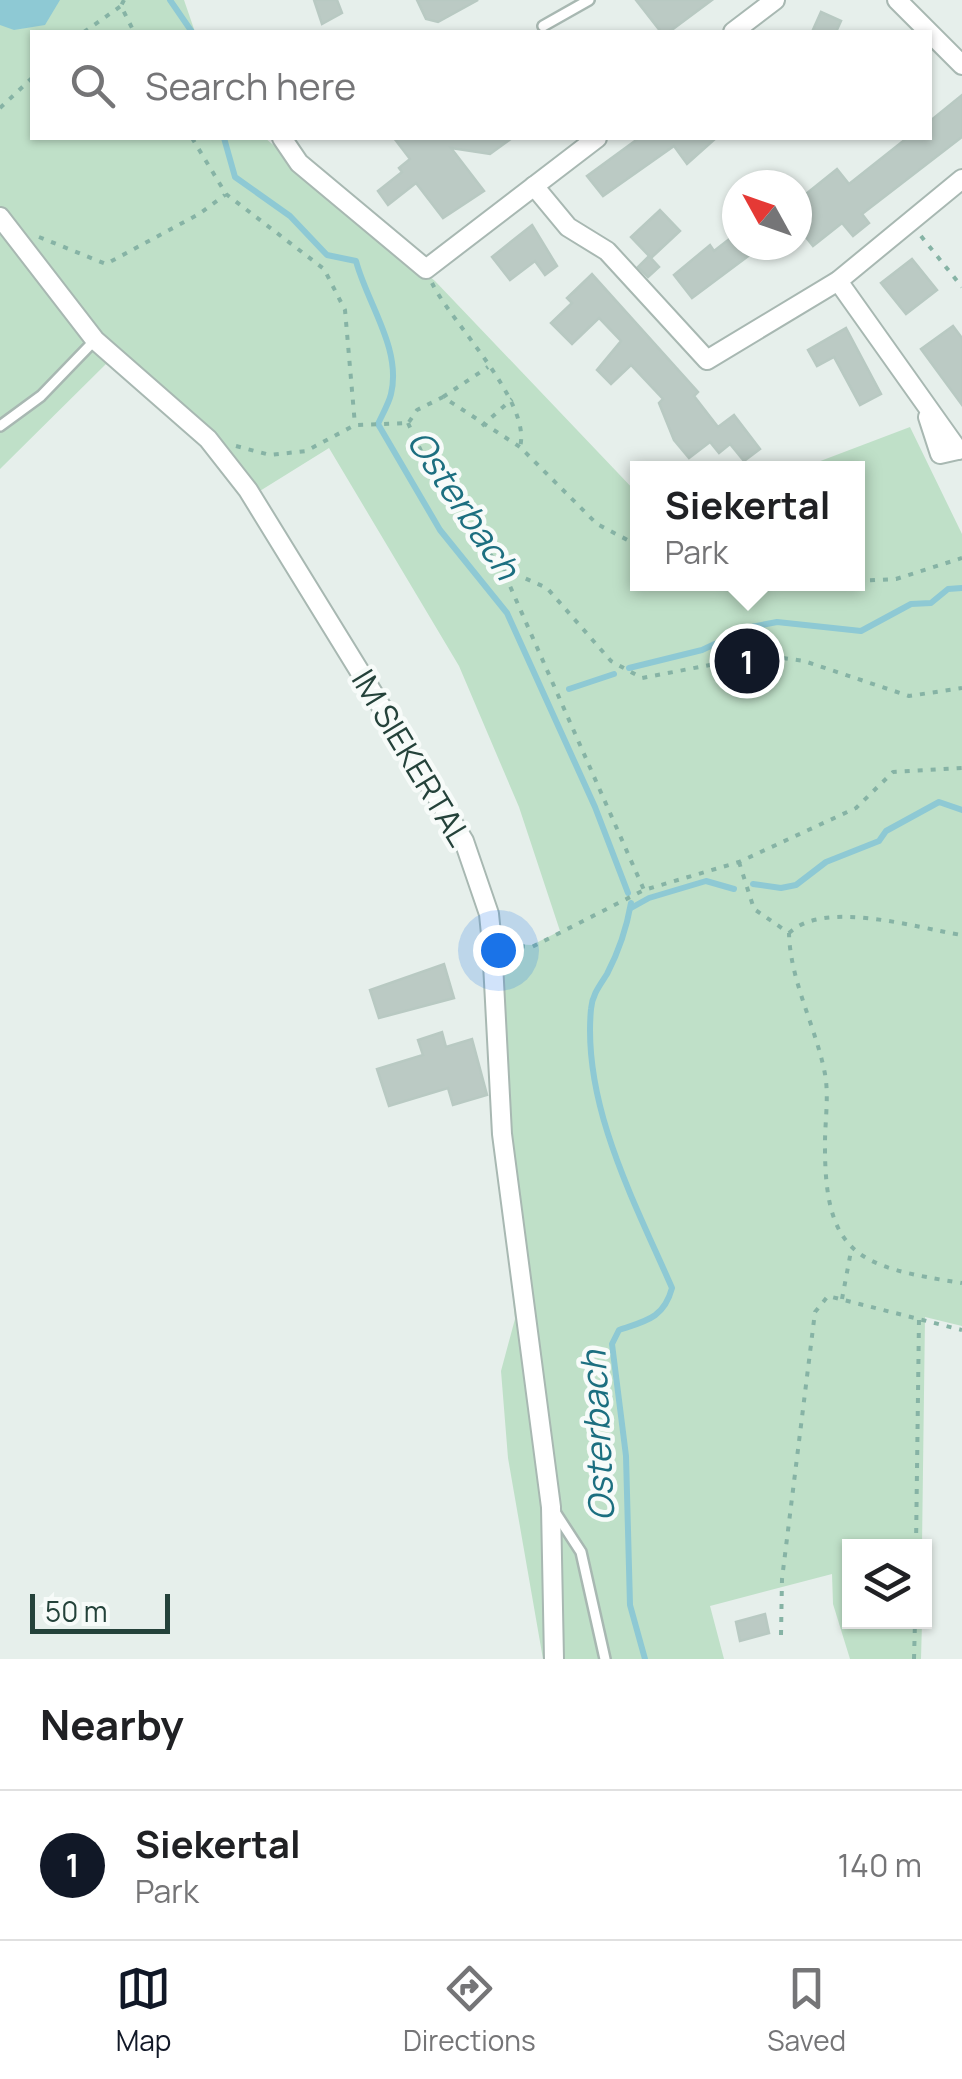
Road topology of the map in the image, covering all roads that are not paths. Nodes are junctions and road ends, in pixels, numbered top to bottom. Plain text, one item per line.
1 (589, 0) edge
2 (775, 0) edge
3 (897, 0) edge
4 (543, 26) dead end
5 (736, 30) edge
6 (927, 30) edge
7 (932, 34) edge
8 (962, 64) edge
9 (283, 140) edge
10 (594, 140) edge
11 (962, 179) edge
12 (534, 186) junction
13 (0, 217) edge
14 (838, 281) junction
15 (95, 340) junction
16 (0, 426) edge
17 (960, 450) edge
18 (551, 1507) junction
19 (554, 1659) edge
20 (604, 1659) edge

1 - 4 lane
2 - 5 street
3 - 6 street
7 - 8 street
9 - 12 street
10 - 12 street
11 - 14 street
12 - 14 street
13 - 15 street, IM SIEKERTAL
14 - 17 street
15 - 16 lane
15 - 18 street, IM SIEKERTAL
18 - 19 street, IM SIEKERTAL
18 - 20 lane

